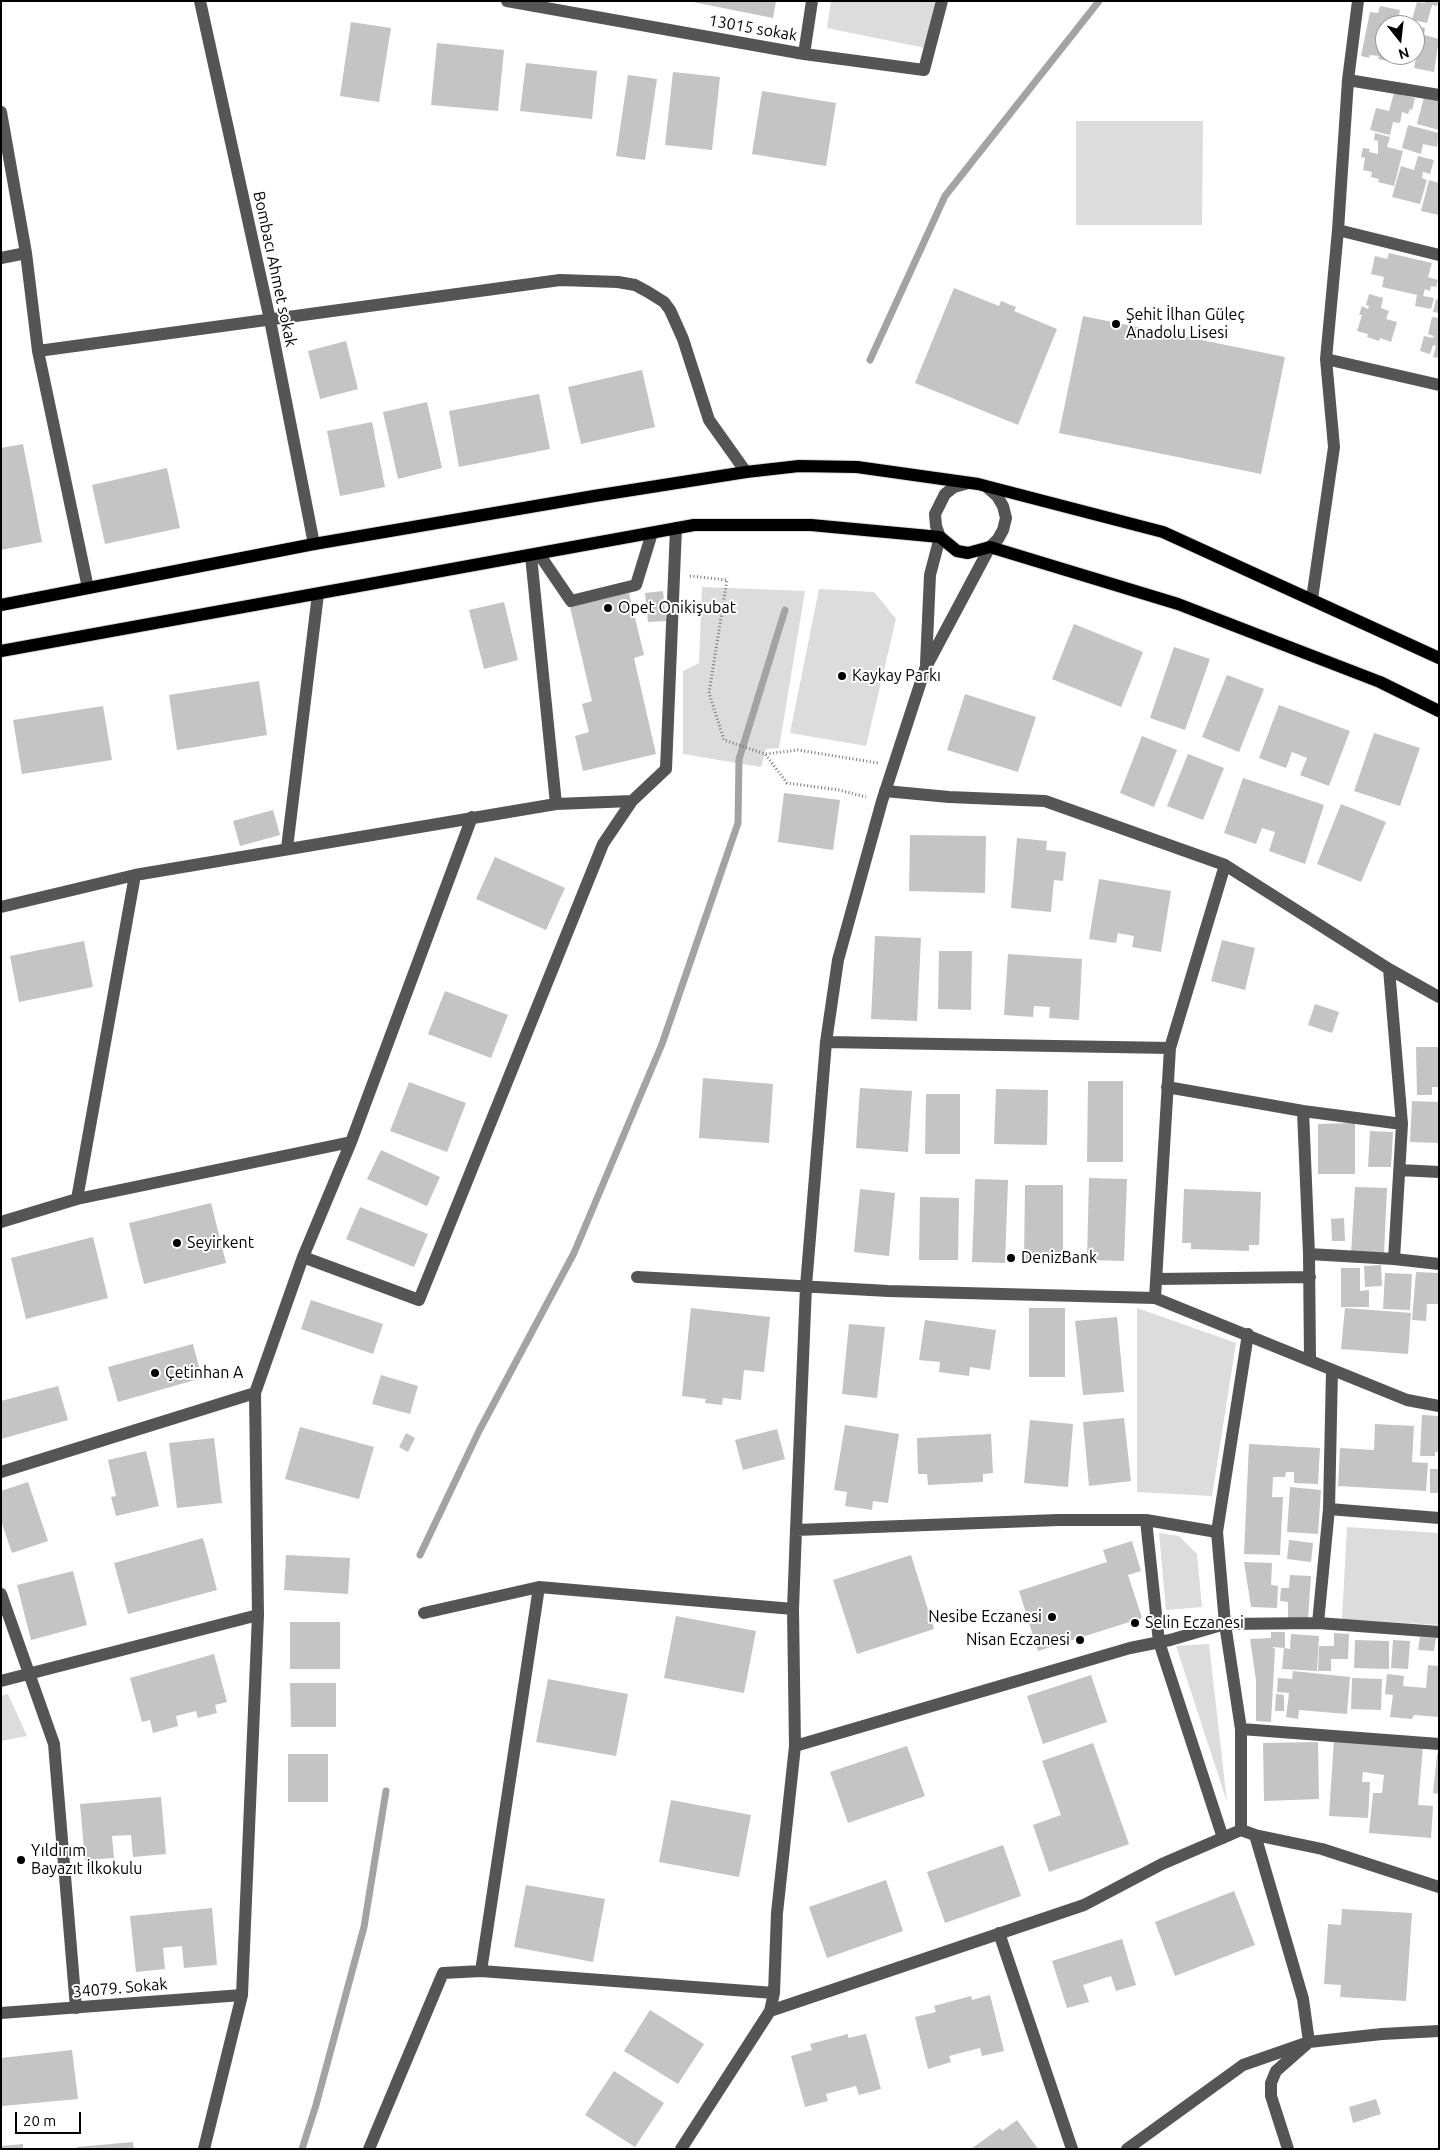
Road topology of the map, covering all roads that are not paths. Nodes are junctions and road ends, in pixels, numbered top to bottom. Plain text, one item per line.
1 (200, 1) edge
2 (507, 1) edge
3 (812, 1) edge
4 (942, 1) edge
5 (1358, 1) edge
6 (804, 54) junction
7 (1348, 80) junction
8 (1439, 94) edge
9 (1, 112) edge
10 (1338, 230) junction
11 (26, 253) junction
12 (1439, 255) edge
13 (1, 258) edge
14 (270, 320) junction
15 (38, 351) junction
16 (1326, 358) junction
17 (1439, 385) edge
18 (746, 472) junction
19 (965, 484) junction
20 (988, 488) junction
21 (676, 528) junction
22 (652, 533) junction
23 (940, 537) junction
24 (314, 544) junction
25 (990, 548) junction
26 (535, 555) junction
27 (88, 588) junction
28 (318, 594) junction
29 (1312, 599) junction
30 (1, 605) edge
31 (3, 652) edge
32 (1439, 658) edge
33 (925, 669) junction
34 (1439, 711) edge
35 (884, 796) junction
36 (632, 801) junction
37 (556, 804) junction
38 (472, 817) junction
39 (286, 848) junction
40 (1225, 865) junction
41 (135, 875) junction
42 (1, 907) edge
43 (1389, 969) junction
44 (1439, 996) edge
45 (826, 1042) junction
46 (1170, 1048) junction
47 (1167, 1087) junction
48 (1303, 1111) junction
49 (1402, 1124) junction
50 (351, 1142) junction
51 (1400, 1170) junction
52 (1439, 1172) edge
53 (77, 1199) junction
54 (1, 1222) edge
55 (1309, 1254) junction
56 (303, 1257) junction
57 (1394, 1259) junction
58 (1439, 1264) edge
59 (637, 1277) dead end
60 (1310, 1277) junction
61 (1157, 1279) junction
62 (806, 1286) junction
63 (1155, 1298) junction
64 (1248, 1334) junction
65 (1310, 1359) junction
66 (1332, 1370) junction
67 (255, 1393) junction
68 (1439, 1406) edge
69 (1, 1472) edge
70 (1329, 1509) junction
71 (1439, 1518) edge
72 (1146, 1520) junction
73 (796, 1530) junction
74 (1217, 1532) junction
75 (539, 1587) junction
76 (1, 1594) edge
77 (793, 1609) junction
78 (424, 1613) dead end
79 (258, 1615) junction
80 (1318, 1623) junction
81 (1225, 1624) junction
82 (1439, 1632) edge
83 (1159, 1642) junction
84 (28, 1673) junction
85 (1, 1681) edge
86 (1241, 1729) junction
87 (1439, 1744) edge
88 (795, 1746) junction
89 (1241, 1830) junction
90 (1255, 1835) junction
91 (1223, 1838) junction
92 (1439, 1886) edge
93 (999, 1933) junction
94 (481, 1971) junction
95 (774, 1993) junction
96 (242, 1994) junction
97 (76, 2008) junction
98 (770, 2010) junction
99 (1, 2013) edge
100 (1439, 2031) edge
101 (1309, 2042) junction
102 (204, 2149) edge
103 (370, 2149) edge
104 (681, 2149) edge
105 (1072, 2149) edge
106 (1127, 2149) edge
107 (1288, 2149) edge

1 - 14 street, Bombacı Ahmet sokak
2 - 6 street, 13015 sokak
3 - 6 street
4 - 6 street, 13015 sokak
5 - 7 street
7 - 8 street
7 - 10 street
9 - 11 street
10 - 12 street
10 - 16 street
11 - 13 street
11 - 15 street
14 - 15 street
14 - 18 street
14 - 24 street, Bombacı Ahmet sokak
15 - 27 street
16 - 17 street
16 - 29 street
18 - 19 main road
18 - 24 main road
19 - 20 main road
19 - 23 street
20 - 25 street
20 - 29 main road
21 - 22 main road
21 - 23 main road
21 - 36 street
22 - 26 main road
22 - 26 street
23 - 25 main road
23 - 33 street
24 - 27 main road
25 - 33 street
25 - 34 main road
26 - 28 main road
26 - 37 street
27 - 30 main road
28 - 31 main road
28 - 39 street
29 - 32 main road
33 - 35 street
35 - 40 street
35 - 45 street
36 - 37 street
36 - 56 street
37 - 38 street
38 - 39 street
38 - 50 street
39 - 41 street
40 - 43 street
40 - 46 street
41 - 42 street
41 - 53 street
43 - 44 street
43 - 49 street
45 - 46 street
45 - 62 street
46 - 47 street
47 - 48 street
47 - 61 street
48 - 49 street
48 - 55 street
49 - 51 street
50 - 53 street
50 - 56 street
51 - 52 street
51 - 57 street
53 - 54 street
55 - 57 street
55 - 60 street
56 - 67 street
57 - 58 street
59 - 62 street
60 - 61 street
60 - 65 street
61 - 63 street
62 - 63 street
62 - 73 street
63 - 64 street
64 - 65 street
64 - 74 street
65 - 66 street
66 - 68 street
66 - 70 street
67 - 69 street
67 - 79 street
70 - 71 street
70 - 80 street
72 - 73 street
72 - 74 street
72 - 83 street
73 - 77 street
74 - 81 street
75 - 77 street
75 - 78 street
75 - 94 street
76 - 84 street
77 - 88 street
79 - 84 street
79 - 96 street
80 - 81 street
80 - 82 street
81 - 83 street
81 - 86 street
83 - 88 street
83 - 91 street
84 - 85 street
84 - 97 street
86 - 87 street
86 - 89 street
88 - 95 street
89 - 90 street
89 - 91 street
90 - 92 street
90 - 101 street
91 - 93 street
93 - 98 street
93 - 105 street
94 - 95 street
94 - 103 street
95 - 98 street
96 - 97 street, 34079. Sokak
96 - 102 street
97 - 99 street, 34079. Sokak
98 - 104 street
100 - 101 street
101 - 106 street
101 - 107 street

